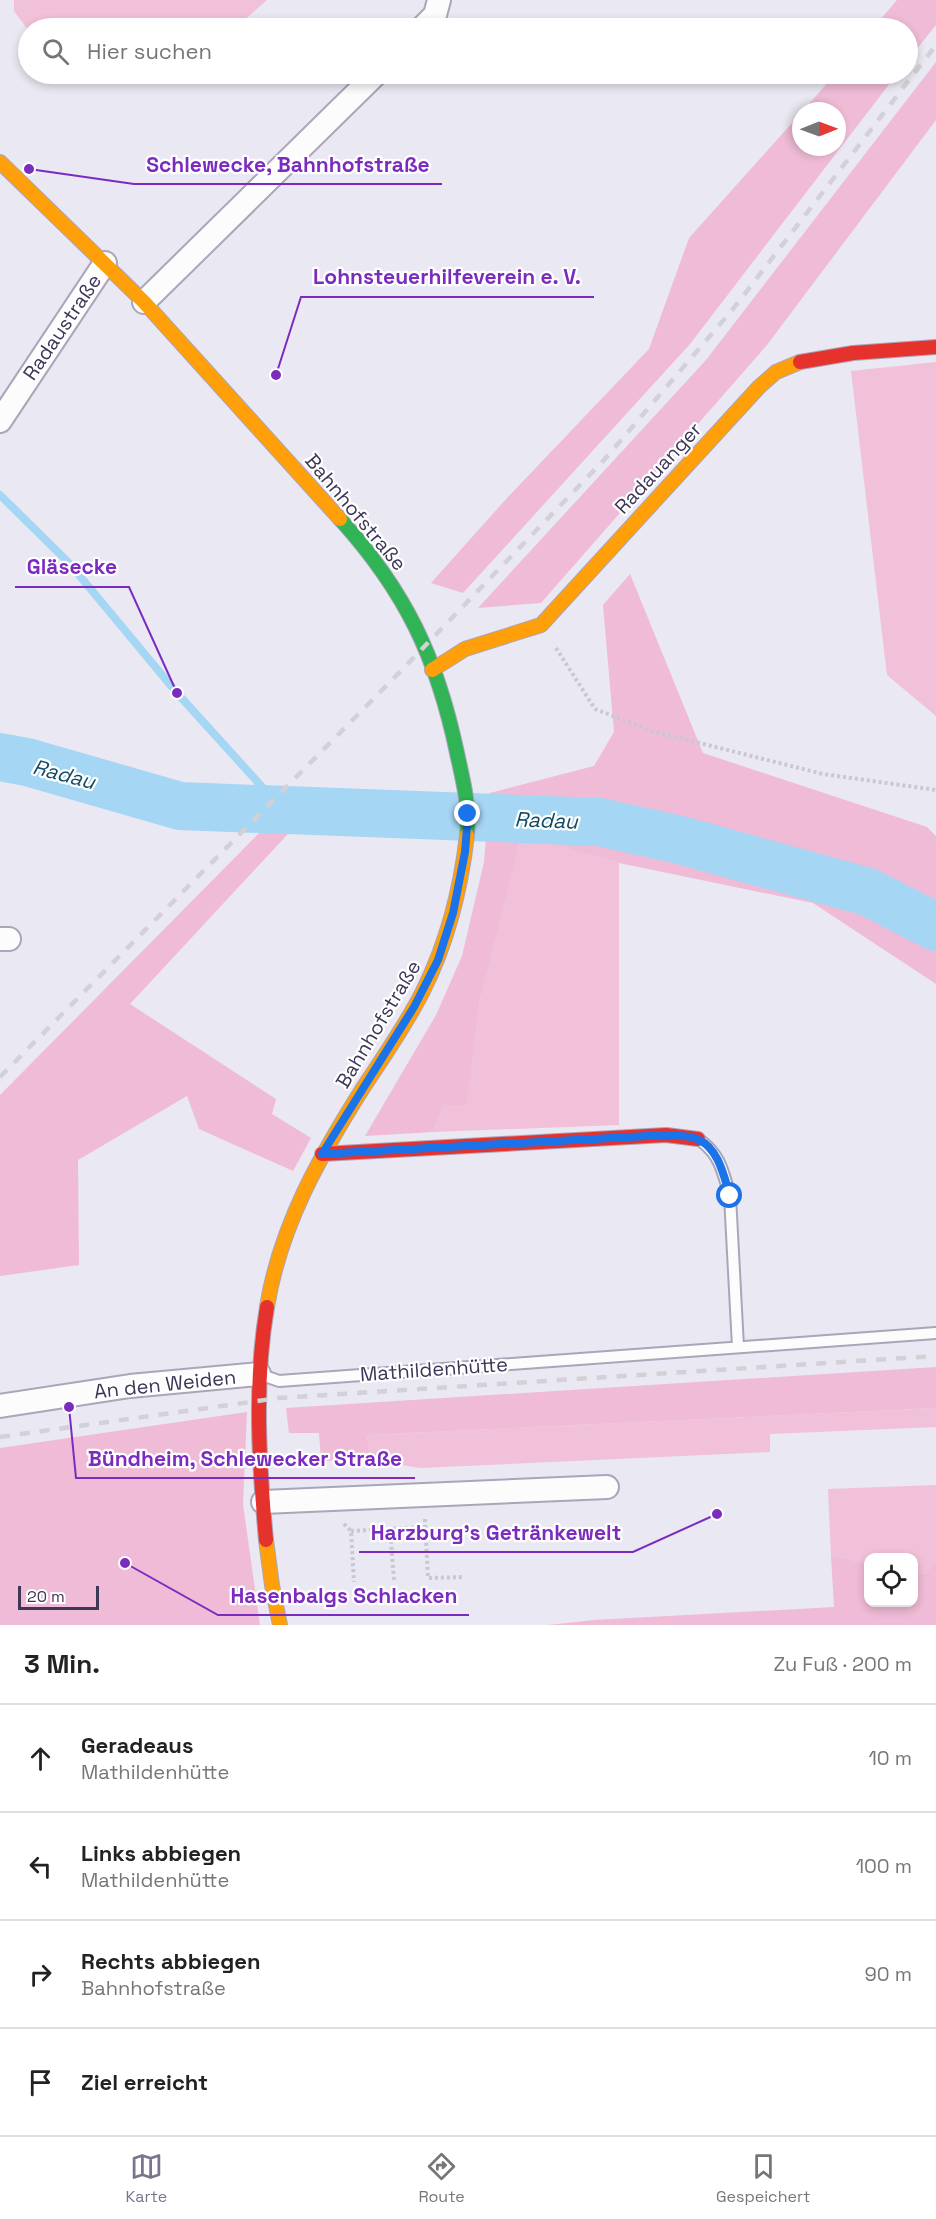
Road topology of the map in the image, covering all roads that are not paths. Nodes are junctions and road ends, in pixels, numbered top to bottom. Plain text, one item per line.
1 (439, 0) edge
2 (432, 18) edge
3 (366, 84) edge
4 (0, 162) edge
5 (105, 263) junction
6 (144, 302) junction
7 (936, 347) edge
8 (0, 421) edge
9 (432, 670) junction
10 (698, 1139) joint
11 (322, 1154) junction
12 (936, 1333) edge
13 (738, 1347) junction
14 (259, 1374) junction
15 (0, 1406) edge
16 (607, 1487) dead end
17 (263, 1502) junction
18 (280, 1625) edge

1 - 2 street
3 - 6 street
4 - 5 street, Bahnhofstraße
5 - 6 street, Bahnhofstraße
5 - 8 street, Radaustraße
6 - 9 street, Bahnhofstraße
7 - 9 street, Radauanger
9 - 11 street, Bahnhofstraße
10 - 11 street
10 - 13 lane
11 - 14 street, Bahnhofstraße
12 - 13 lane, Mathildenhütte
13 - 14 lane, Mathildenhütte
14 - 15 street, An den Weiden
14 - 17 street
16 - 17 street
17 - 18 street

